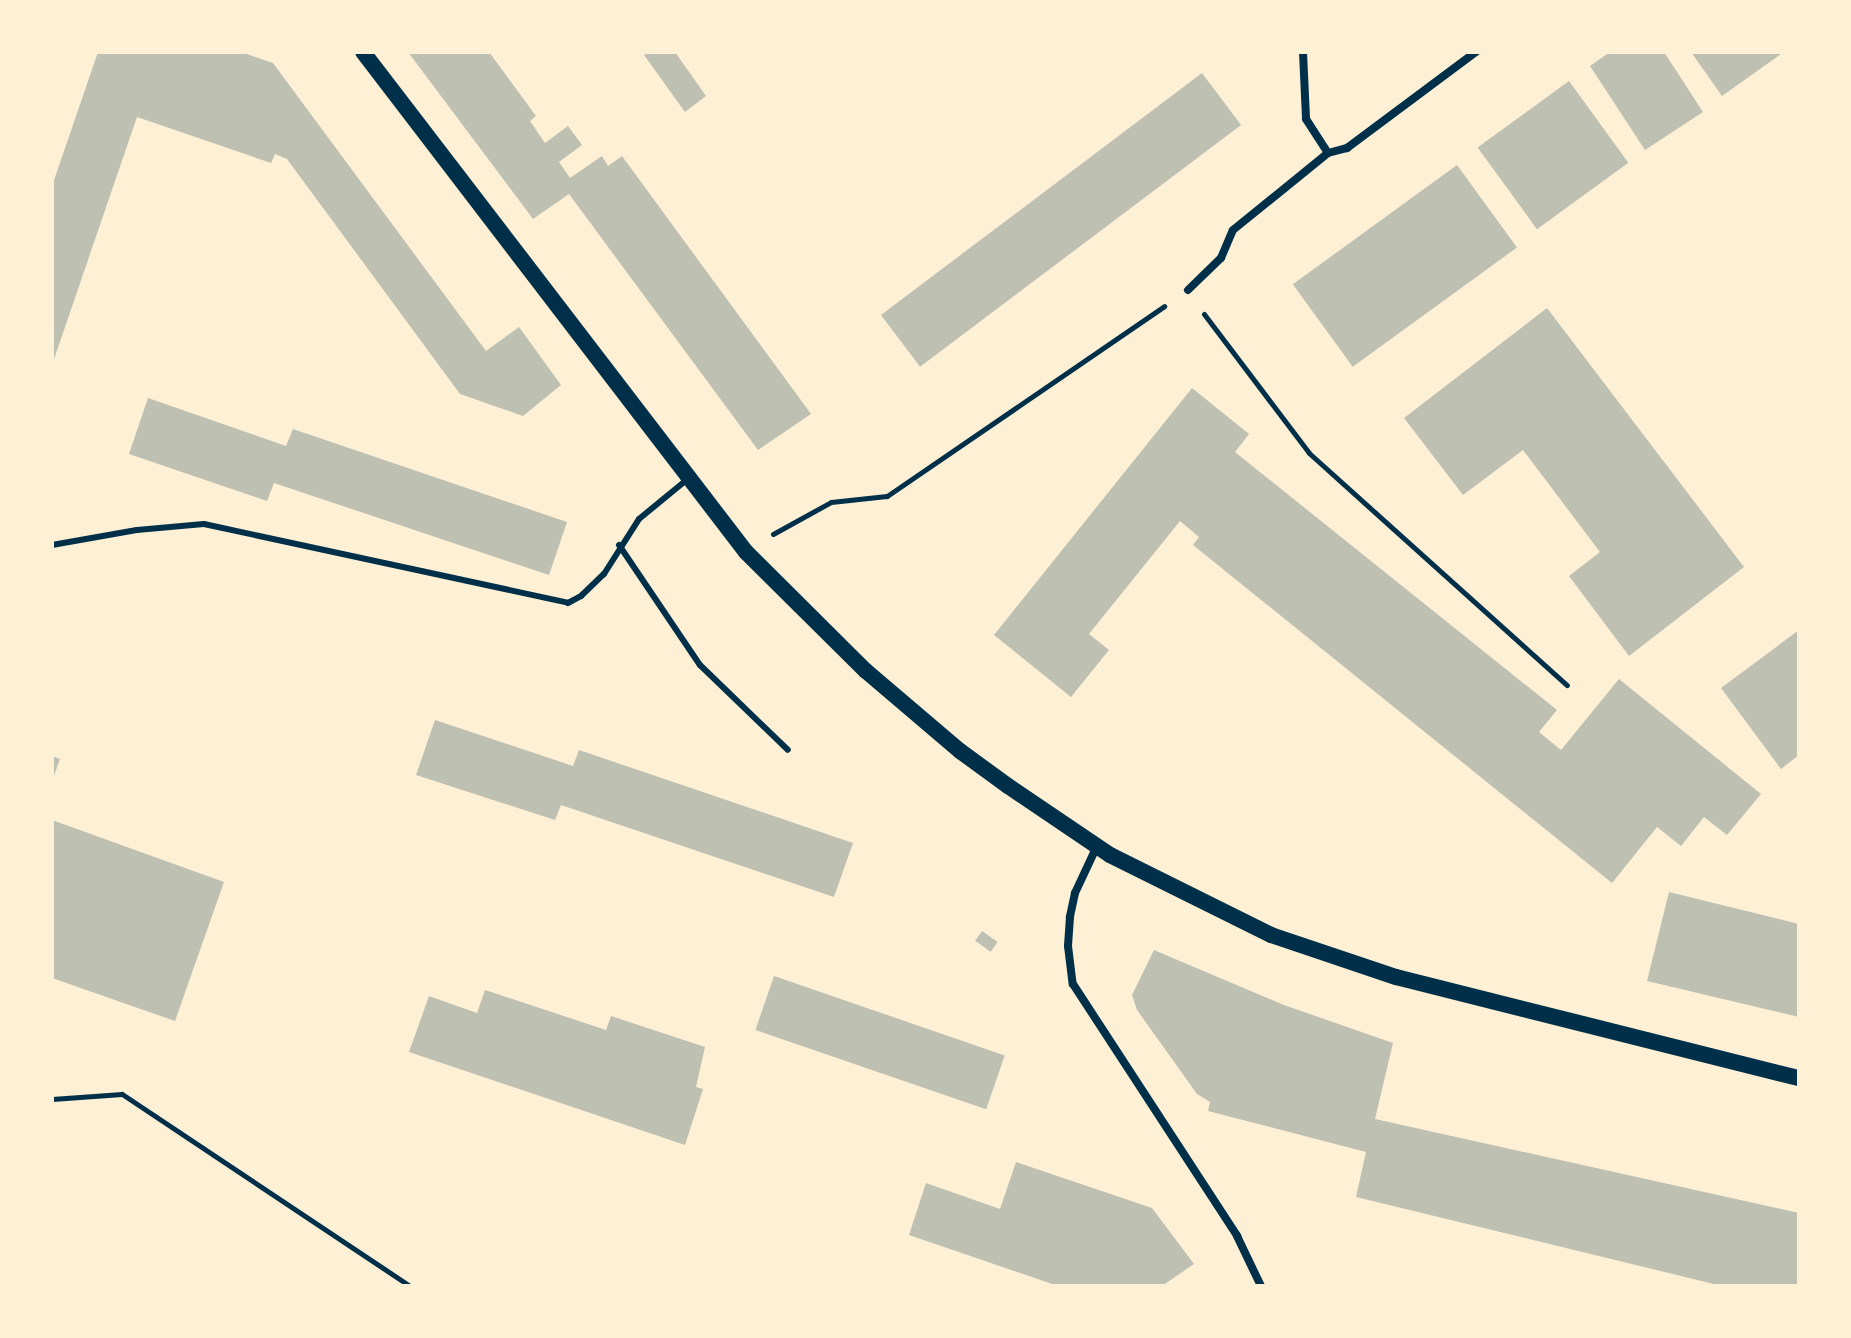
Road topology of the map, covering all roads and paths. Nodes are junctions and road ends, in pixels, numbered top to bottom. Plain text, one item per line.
1 (363, 52) edge
2 (1303, 52) edge
3 (1476, 52) edge
4 (1328, 153) junction
5 (1188, 290) junction
6 (689, 478) junction
7 (52, 545) edge
8 (619, 545) junction
9 (746, 552) junction
10 (1567, 685) dead end
11 (788, 750) dead end
12 (1097, 846) junction
13 (1799, 1078) edge
14 (52, 1099) edge
15 (410, 1286) edge
16 (1261, 1286) edge

1 - 6 main road
2 - 4 street
3 - 4 street
4 - 5 street
5 - 9 path
5 - 10 path
6 - 8 lane
6 - 9 main road
7 - 8 lane
8 - 11 lane
9 - 12 main road
12 - 13 main road
12 - 16 street
14 - 15 path

